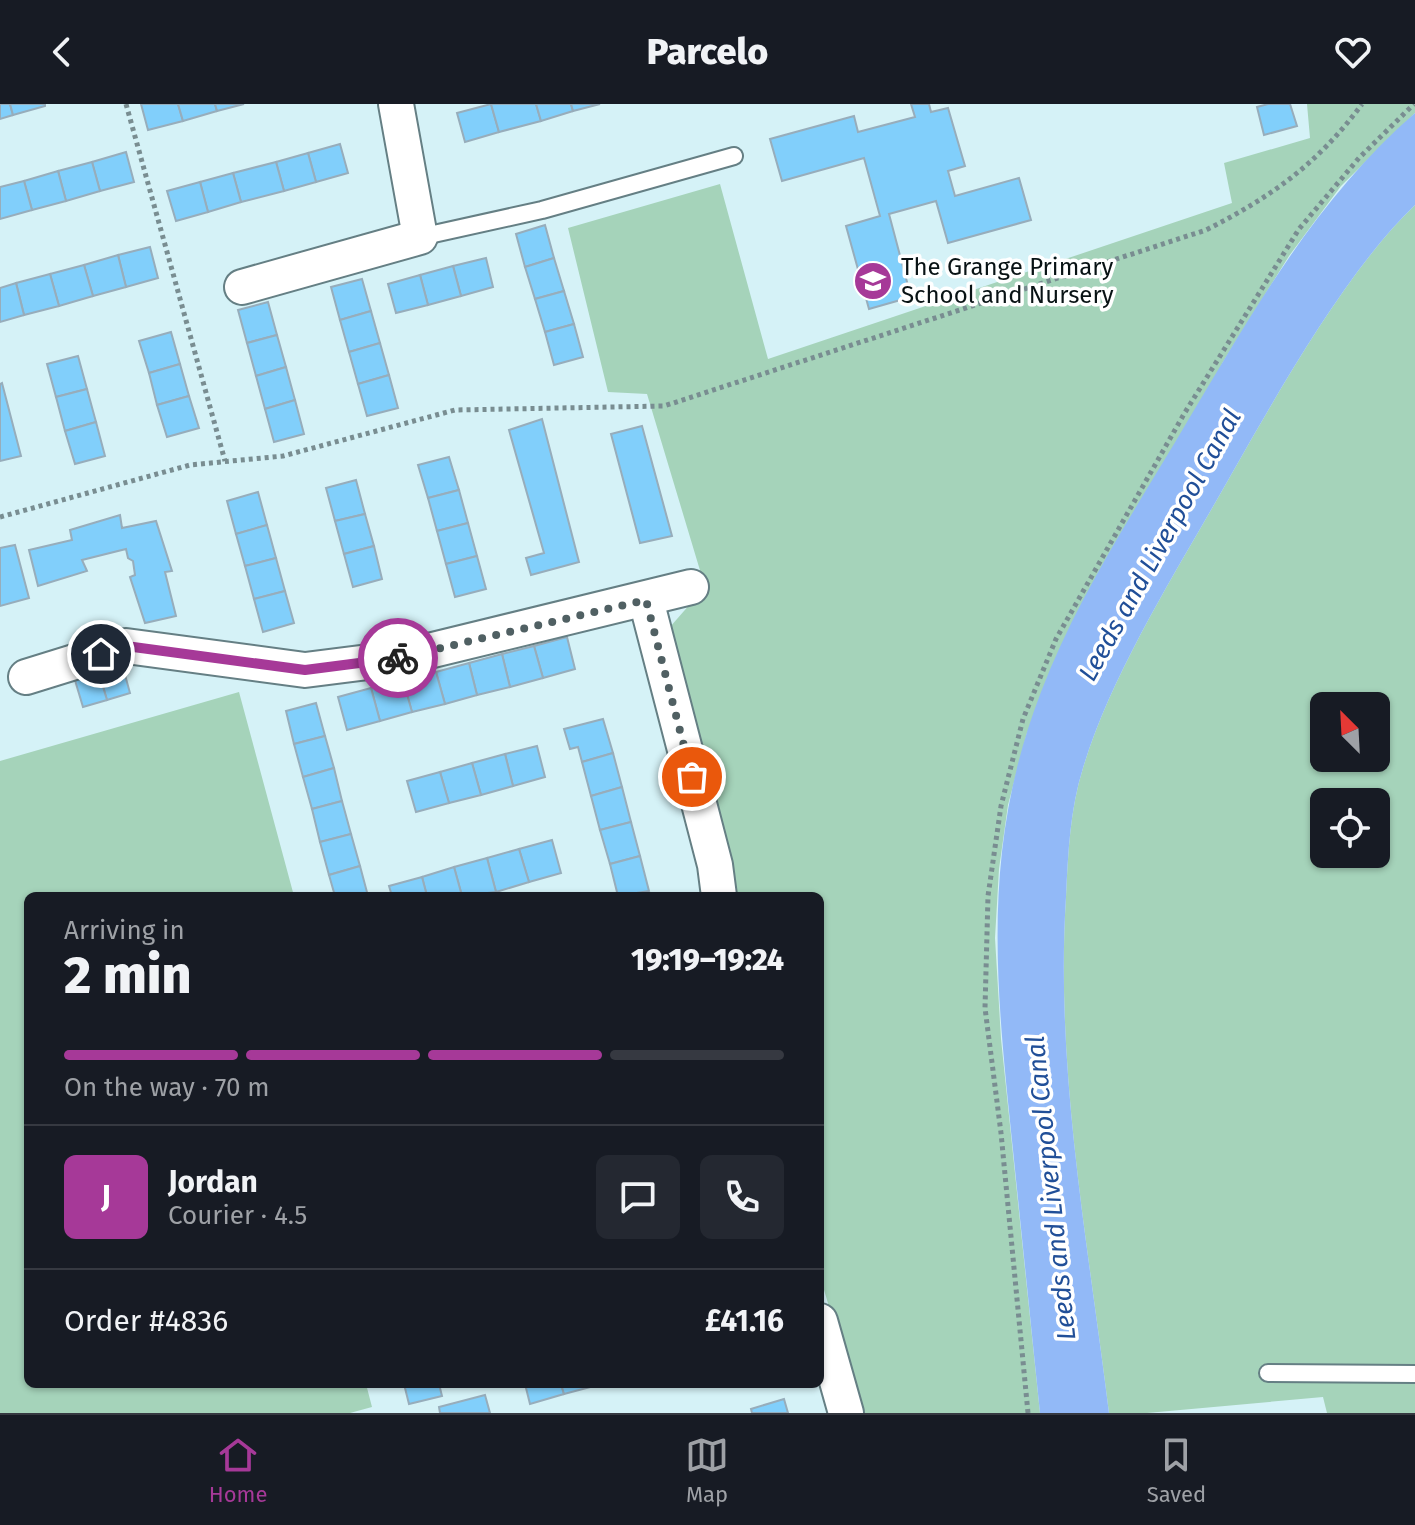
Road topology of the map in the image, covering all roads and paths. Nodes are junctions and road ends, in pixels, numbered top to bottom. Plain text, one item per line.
1 (126, 104) edge
2 (396, 104) edge
3 (1362, 104) edge
4 (1414, 104) edge
5 (734, 156) dead end
6 (420, 237) junction
7 (242, 287) dead end
8 (225, 461) junction
9 (0, 517) edge
10 (691, 587) dead end
11 (646, 600) junction
12 (26, 677) dead end
13 (718, 892) edge
14 (824, 1335) edge
15 (1268, 1373) dead end
16 (1415, 1374) edge
17 (846, 1413) edge
18 (1028, 1413) edge

1 - 8 path
2 - 6 street
3 - 8 path
4 - 18 path
5 - 6 lane
6 - 7 street
8 - 9 path
10 - 11 street
11 - 12 street
11 - 13 street
14 - 17 street
15 - 16 lane

